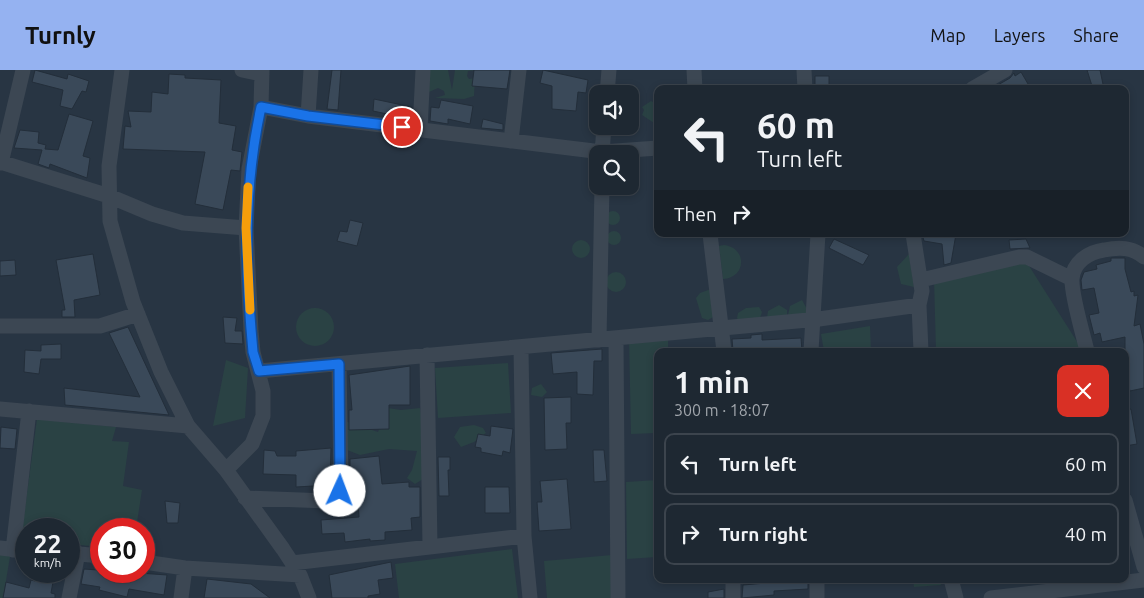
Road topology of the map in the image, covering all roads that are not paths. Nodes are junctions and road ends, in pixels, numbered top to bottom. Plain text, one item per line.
1 (23, 70) edge
2 (122, 70) edge
3 (242, 70) edge
4 (311, 70) edge
5 (423, 70) edge
6 (519, 70) edge
7 (609, 70) edge
8 (694, 70) edge
9 (804, 70) edge
10 (1005, 70) edge
11 (262, 72) edge
12 (608, 85) edge
13 (695, 85) edge
14 (805, 85) edge
15 (979, 85) edge
16 (261, 107) junction
17 (308, 116) junction
18 (420, 129) junction
19 (512, 141) junction
20 (654, 148) edge
21 (639, 150) edge
22 (589, 151) edge
23 (1, 163) edge
24 (602, 195) edge
25 (109, 196) junction
26 (246, 228) junction
27 (710, 237) edge
28 (818, 237) edge
29 (913, 237) edge
30 (1144, 257) edge
31 (1072, 279) junction
32 (921, 280) junction
33 (919, 305) junction
34 (138, 314) junction
35 (812, 319) junction
36 (0, 326) edge
37 (723, 327) junction
38 (616, 339) junction
39 (599, 340) junction
40 (521, 348) junction
41 (724, 348) edge
42 (811, 348) edge
43 (921, 348) edge
44 (1086, 348) edge
45 (427, 355) junction
46 (339, 364) junction
47 (259, 371) junction
48 (0, 409) edge
49 (29, 411) junction
50 (188, 426) junction
51 (226, 470) junction
52 (245, 498) junction
53 (1129, 514) edge
54 (524, 536) junction
55 (430, 547) junction
56 (13, 550) edge
57 (155, 564) edge
58 (1144, 567) edge
59 (185, 568) junction
60 (296, 569) junction
61 (1144, 580) edge
62 (70, 583) edge
63 (733, 583) edge
64 (816, 583) edge
65 (952, 583) edge
66 (1107, 591) edge
67 (1022, 596) edge
68 (69, 598) edge
69 (181, 598) edge
70 (308, 598) edge
71 (530, 598) edge
72 (618, 598) edge
73 (733, 598) edge
74 (817, 598) edge
75 (956, 598) edge
76 (992, 598) edge

1 - 23 street
2 - 25 street
3 - 11 street
4 - 17 street
5 - 18 street
6 - 19 street
7 - 12 street
8 - 13 street
9 - 14 street
10 - 15 street
11 - 16 street
16 - 17 street
16 - 26 street
17 - 18 street
18 - 19 street
19 - 22 street
20 - 21 street
23 - 25 street
24 - 39 street
25 - 26 street
25 - 34 street
26 - 47 street
27 - 37 street
28 - 35 street
29 - 32 street
30 - 31 street
31 - 32 street
31 - 44 street
32 - 33 street
33 - 35 street
33 - 43 street
34 - 36 street
34 - 50 street
35 - 37 street
35 - 42 street
37 - 38 street
37 - 41 street
38 - 39 street
38 - 72 street
39 - 40 street
40 - 45 street
40 - 54 street
45 - 46 street
45 - 55 street
46 - 47 street
46 - 52 street
47 - 51 street
48 - 49 street
49 - 50 street
49 - 56 street
50 - 51 street
51 - 52 street
52 - 60 street
53 - 58 street
54 - 55 street
54 - 71 street
55 - 60 street
57 - 59 street
59 - 60 street
59 - 69 street
60 - 70 street
61 - 66 street
62 - 68 street
63 - 73 street
64 - 74 street
65 - 75 street
66 - 67 street
67 - 76 street

